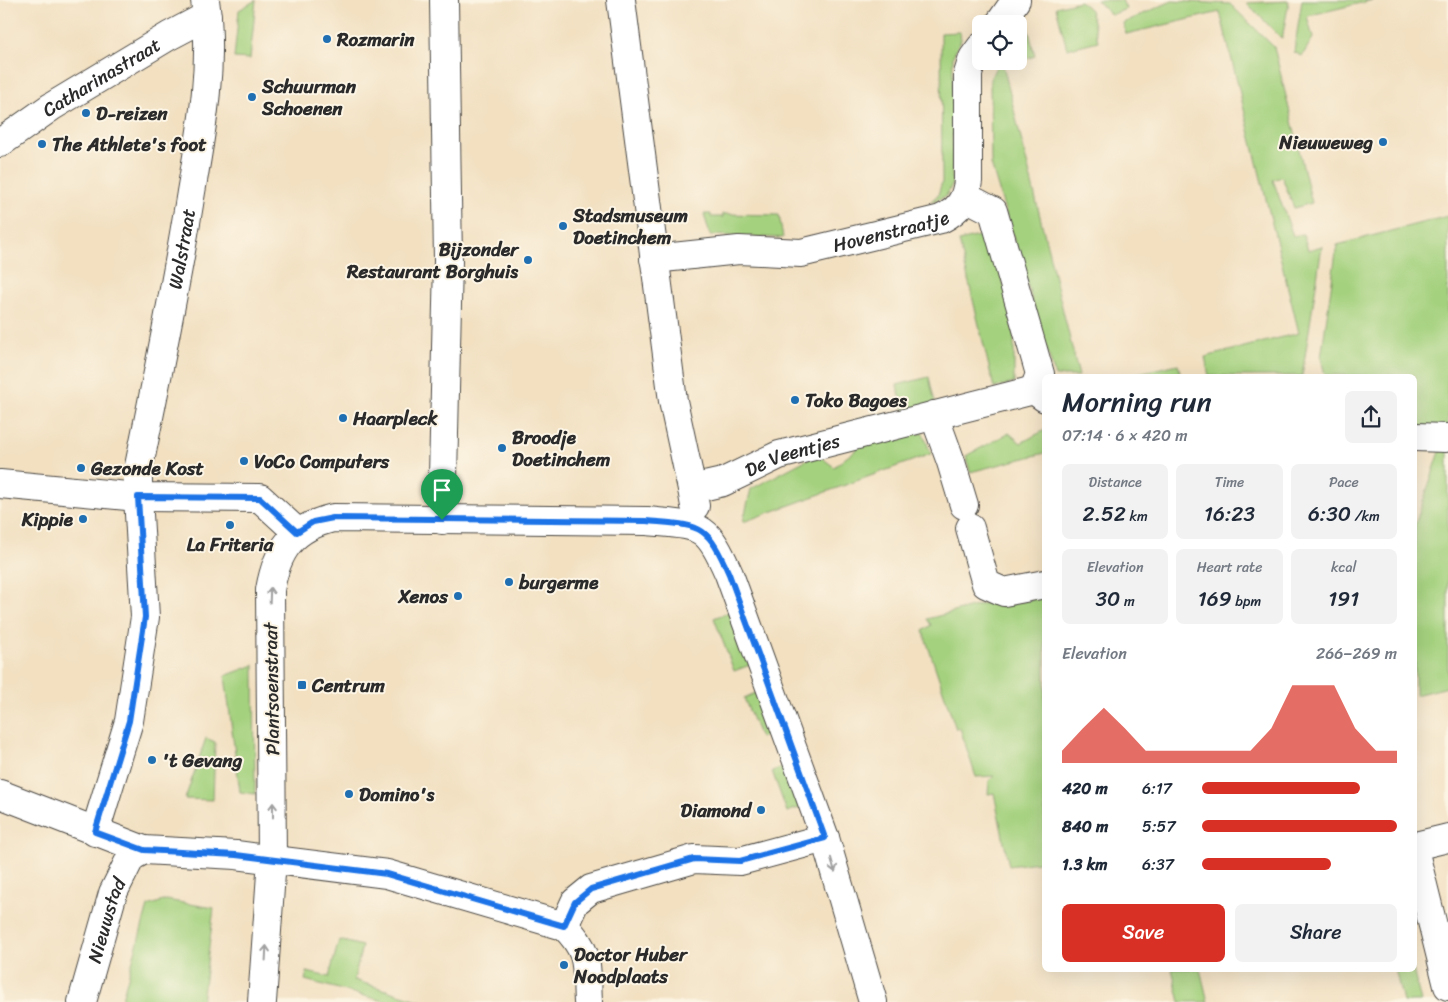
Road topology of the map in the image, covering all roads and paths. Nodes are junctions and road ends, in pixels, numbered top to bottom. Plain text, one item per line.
1 (444, 0) edge
2 (622, 0) edge
3 (1016, 0) edge
4 (206, 8) edge
5 (1005, 15) edge
6 (972, 63) edge
7 (0, 143) edge
8 (966, 197) junction
9 (654, 260) junction
10 (1039, 394) edge
11 (934, 415) junction
12 (1417, 437) edge
13 (1446, 438) dead end
14 (0, 485) edge
15 (692, 489) junction
16 (138, 497) junction
17 (442, 520) junction
18 (700, 529) junction
19 (297, 532) junction
20 (1042, 585) edge
21 (0, 794) edge
22 (95, 832) junction
23 (825, 838) junction
24 (1448, 838) edge
25 (1417, 846) edge
26 (144, 850) junction
27 (272, 859) junction
28 (1417, 861) edge
29 (564, 926) junction
30 (1448, 986) edge
31 (82, 1002) edge
32 (262, 1002) edge
33 (588, 1002) edge
34 (873, 1002) edge

1 - 17 street
2 - 9 street
3 - 5 street
4 - 7 street, Catharinastraat
4 - 16 street, Walstraat
6 - 8 street, Hovenstraatje
8 - 9 street, Hovenstraatje
8 - 10 street, De Veentjes
9 - 15 street
10 - 11 street, De Veentjes
11 - 15 street, De Veentjes
11 - 20 street
12 - 13 street
14 - 16 street
15 - 18 street
16 - 19 street
16 - 22 street
17 - 18 street, Plantsoenstraat
17 - 19 street, Plantsoenstraat
18 - 23 street
27 -> 19 street, Plantsoenstraat
21 - 22 street
22 - 26 street
23 - 29 street
23 -> 34 street
24 - 25 street
26 - 27 street
26 - 31 street, Nieuwstad
27 - 29 street
32 -> 27 street, Plantsoenstraat
28 - 30 street
29 - 33 street

